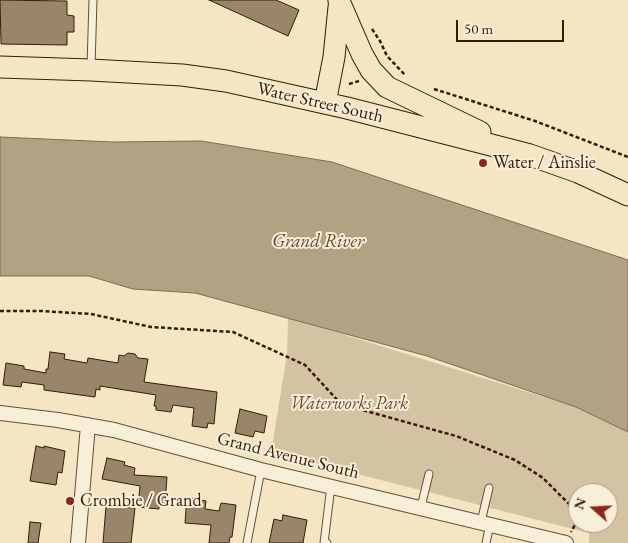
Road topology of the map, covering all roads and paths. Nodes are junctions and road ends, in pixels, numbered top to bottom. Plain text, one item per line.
1 (93, 0) edge
2 (339, 1) edge
3 (380, 41) dead end
4 (0, 68) edge
5 (91, 70) junction
6 (410, 80) dead end
7 (426, 86) dead end
8 (325, 104) junction
9 (530, 155) junction
10 (628, 157) edge
11 (628, 195) edge
12 (0, 311) edge
13 (0, 413) edge
14 (88, 425) junction
15 (261, 470) junction
16 (429, 474) dead end
17 (330, 486) junction
18 (489, 488) dead end
19 (421, 507) junction
20 (485, 523) junction
21 (78, 543) edge
22 (247, 543) edge
23 (327, 543) edge
24 (486, 543) edge
25 (566, 543) edge

1 - 5 lane
2 - 8 main road
2 - 9 main road
3 - 6 path
4 - 5 main road, Water Street South
5 - 8 main road, Water Street South
7 - 10 path
8 - 9 main road, Water Street South
9 - 11 main road, Water Street South
12 - 25 path
13 - 14 street, Grand Avenue South
14 - 15 street, Grand Avenue South
14 - 21 street
15 - 17 street, Grand Avenue South
15 - 22 lane
16 - 19 lane
17 - 19 street, Grand Avenue South
17 - 23 lane
18 - 20 lane
19 - 20 street, Grand Avenue South
20 - 24 lane
20 - 25 street, Grand Avenue South

